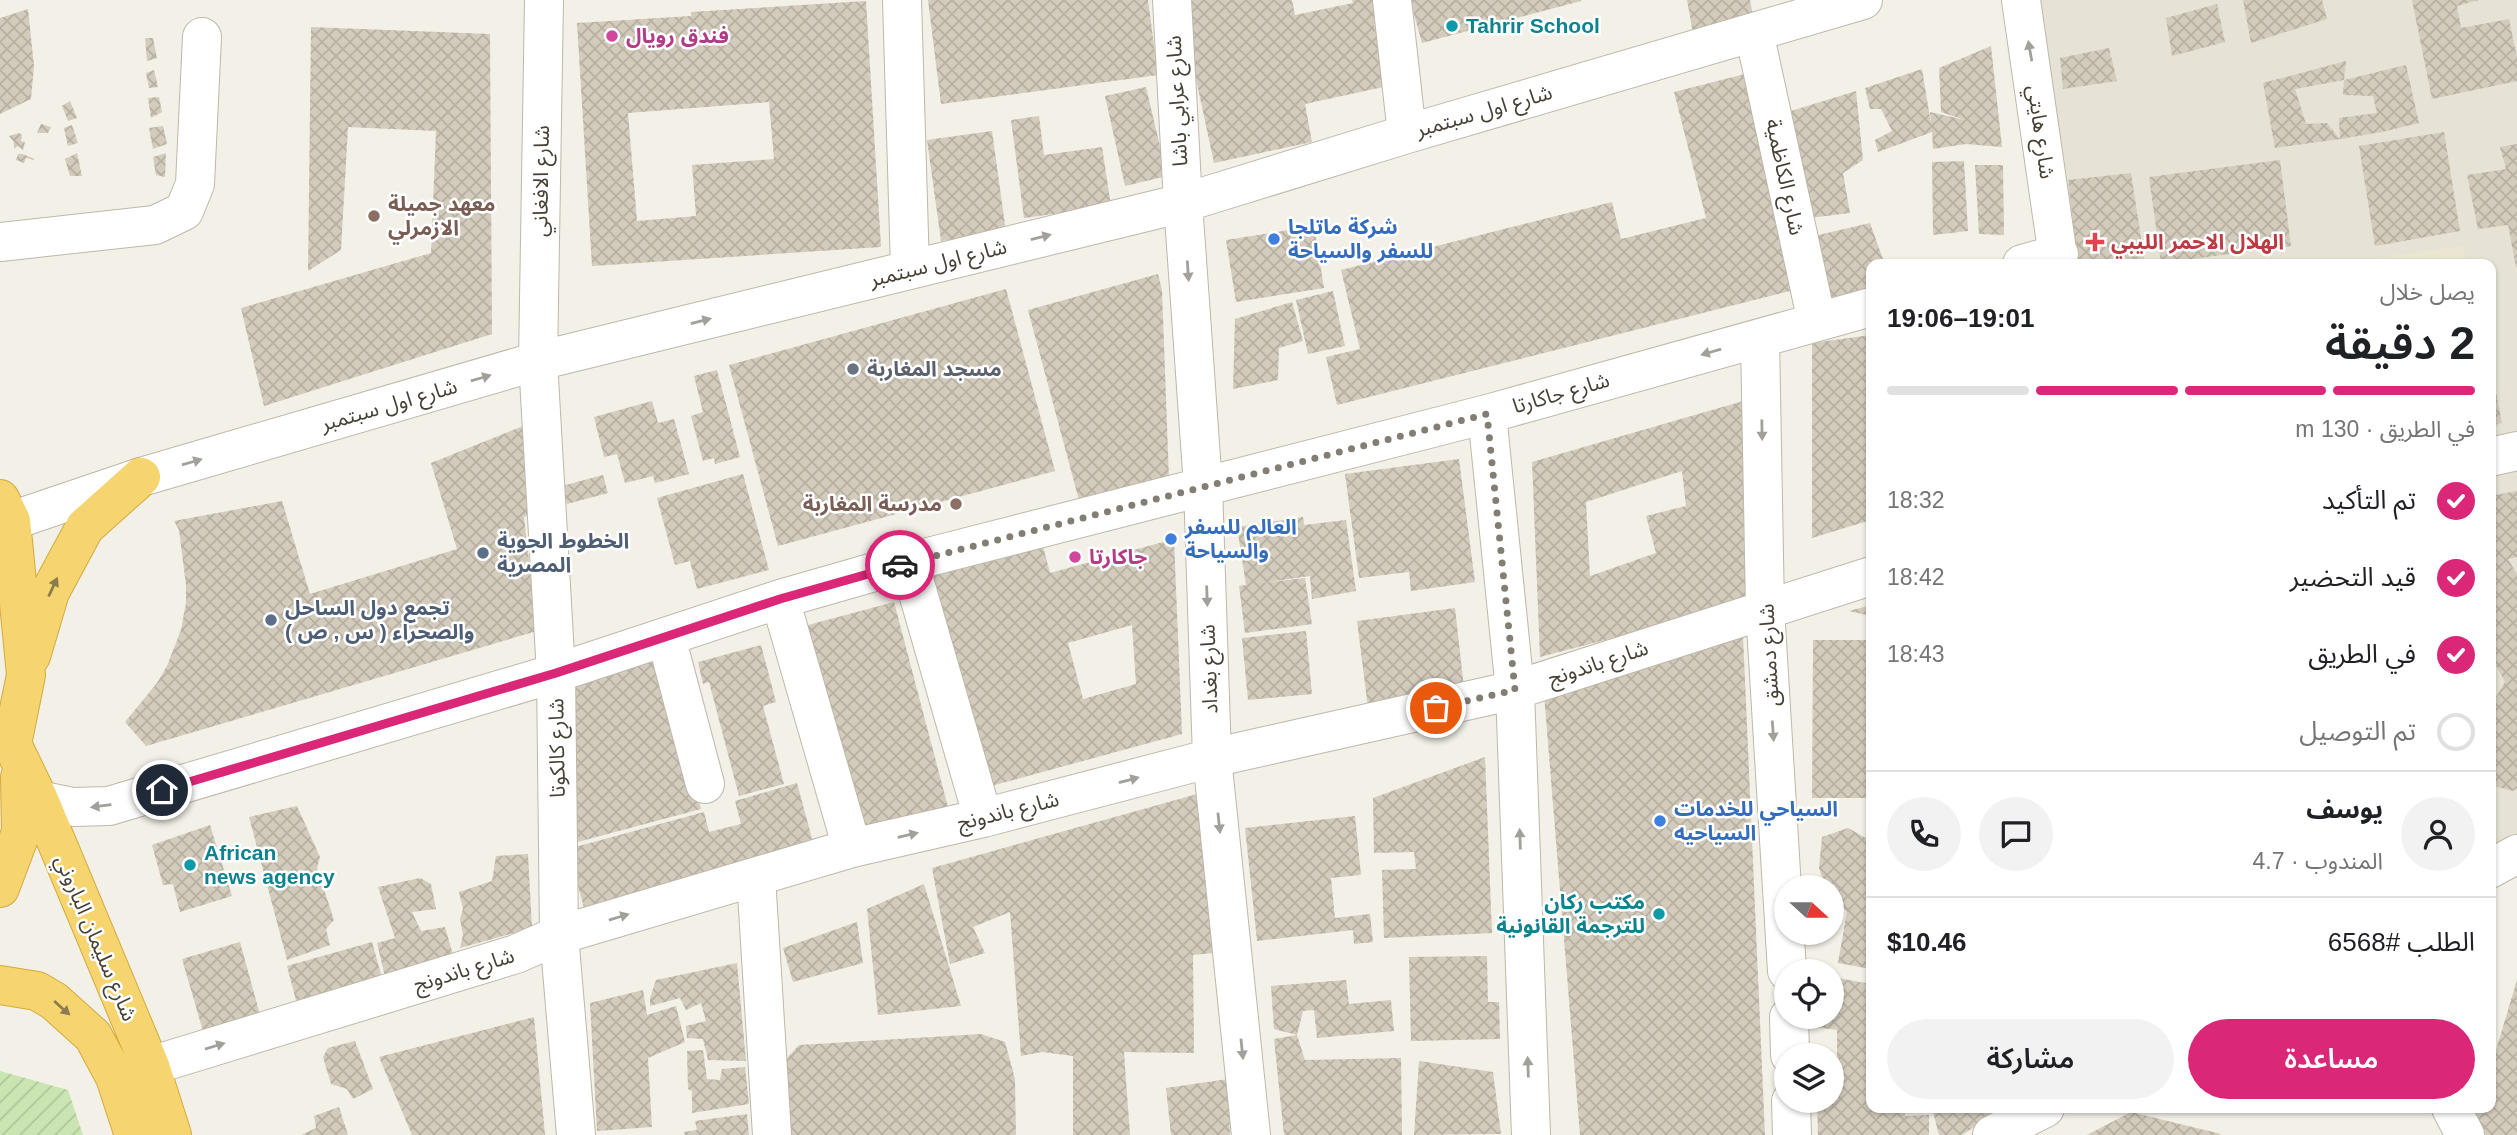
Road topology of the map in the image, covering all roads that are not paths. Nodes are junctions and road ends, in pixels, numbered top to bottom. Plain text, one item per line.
1 (544, 0) edge
2 (902, 0) edge
3 (1172, 0) edge
4 (1392, 0) edge
5 (1863, 0) edge
6 (2021, 0) edge
7 (1754, 32) junction
8 (202, 37) dead end
9 (1407, 134) junction
10 (1183, 203) junction
11 (0, 242) edge
12 (2059, 259) edge
13 (910, 270) junction
14 (1866, 308) edge
15 (1817, 322) junction
16 (1760, 338) junction
17 (538, 361) junction
18 (1487, 414) junction
19 (2517, 451) edge
20 (2496, 456) edge
21 (141, 477) junction
22 (1203, 486) junction
23 (5, 510) edge
24 (909, 562) junction
25 (8, 569) edge
26 (1866, 578) edge
27 (780, 599) junction
28 (1766, 609) junction
29 (666, 637) junction
30 (556, 673) junction
31 (26, 675) junction
32 (1515, 690) junction
33 (6, 733) edge
34 (1212, 758) junction
35 (705, 785) dead end
36 (39, 800) junction
37 (984, 818) junction
38 (852, 848) junction
39 (2517, 854) edge
40 (2496, 866) edge
41 (756, 877) junction
42 (0, 888) edge
43 (559, 935) junction
44 (1786, 959) edge
45 (0, 985) edge
46 (150, 1066) junction
47 (1791, 1113) edge
48 (2035, 1113) edge
49 (2454, 1113) edge
50 (134, 1135) edge
51 (172, 1135) edge
52 (576, 1135) edge
53 (772, 1135) edge
54 (1251, 1135) edge
55 (1531, 1135) edge
56 (1792, 1135) edge
57 (1992, 1135) edge
58 (2465, 1135) edge

1 - 17 street, شارع الافغاني
2 - 13 street
3 - 10 street, شارع عرابي باشا
4 - 9 street
5 - 7 street, شارع اول سبتمبر
12 -> 6 street, شارع هايتي
7 - 9 street, شارع اول سبتمبر
7 - 15 street, شارع الكاظمية
8 - 11 street
9 - 10 street, شارع اول سبتمبر
13 -> 10 street, شارع اول سبتمبر
10 -> 22 street, شارع بغداد
17 -> 13 street, شارع اول سبتمبر
14 - 15 street, شارع جاكارتا
15 - 16 street, شارع جاكارتا
16 -> 18 street, شارع جاكارتا
16 -> 28 street, شارع دمشق
21 -> 17 street, شارع اول سبتمبر
17 - 30 street, شارع كالكوتا
18 - 22 street, شارع جاكارتا
18 - 32 street
19 - 20 street
21 - 23 street, شارع اول سبتمبر
31 -> 21 highway
22 - 24 street, شارع جاكارتا
22 -> 34 street, شارع بغداد
23 - 25 highway
24 - 27 street, شارع جاكارتا
24 - 37 street
25 - 31 highway
26 - 28 street, شارع باندونج
27 - 29 street, شارع جاكارتا
27 - 38 street
28 - 32 street, شارع باندونج
28 -> 44 street, شارع دمشق
29 - 30 street, شارع جاكارتا
29 - 35 street
30 -> 36 street, شارع جاكارتا
30 - 43 street, شارع كالكوتا
31 - 33 highway
32 - 34 street, شارع باندونج
55 -> 32 street
33 - 36 highway, شارع سليمان الباروني
33 - 42 highway
37 -> 34 street, شارع باندونج
34 -> 54 street, شارع بغداد
36 - 46 highway, شارع سليمان الباروني
38 -> 37 street, شارع باندونج
38 - 41 street, شارع باندونج
39 - 40 street
43 -> 41 street, شارع باندونج
41 - 53 street
46 -> 43 street, شارع باندونج
43 - 52 street, شارع كالكوتا
45 -> 50 highway, شارع سليمان الباروني
46 - 51 highway, شارع سليمان الباروني
47 - 56 street
48 - 57 street
49 - 58 street

